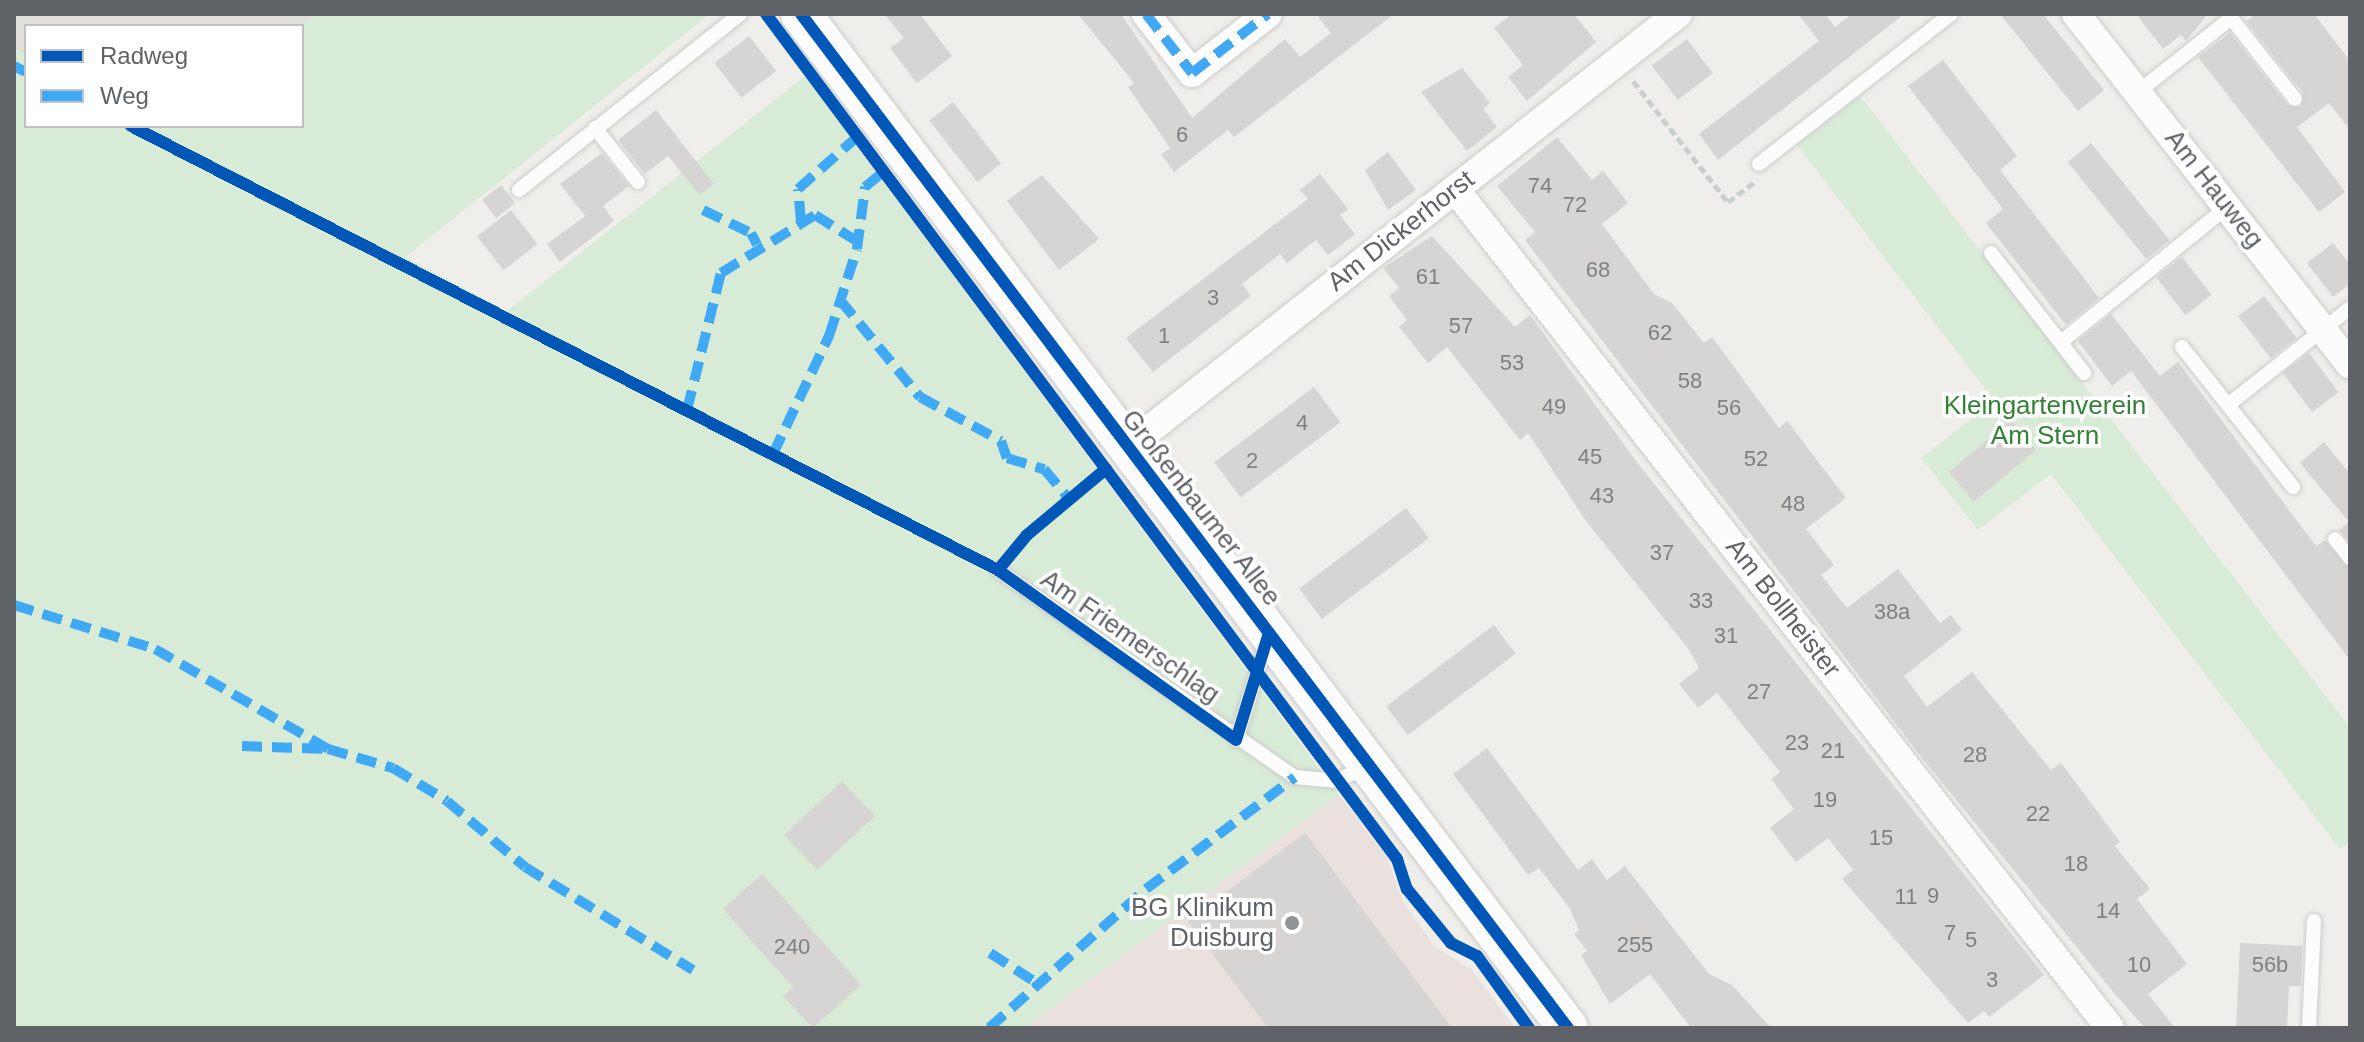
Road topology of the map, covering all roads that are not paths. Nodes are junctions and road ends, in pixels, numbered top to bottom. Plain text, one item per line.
1 (740, 14) edge
2 (801, 14) edge
3 (1146, 14) edge
4 (1268, 14) edge
5 (1951, 14) edge
6 (2076, 14) edge
7 (1668, 17) edge
8 (2138, 92) junction
9 (2295, 99) dead end
10 (595, 128) junction
11 (1762, 169) road end
12 (638, 182) dead end
13 (1455, 189) junction
14 (519, 190) dead end
15 (2227, 207) junction
16 (1991, 253) dead end
17 (2350, 308) edge
18 (2322, 330) junction
19 (2061, 342) junction
20 (2182, 347) dead end
21 (2350, 365) edge
22 (2084, 373) dead end
23 (2228, 405) junction
24 (1126, 448) junction
25 (2293, 487) dead end
26 (2335, 539) dead end
27 (2350, 558) edge
28 (998, 570) dead end
29 (1269, 633) junction
30 (1236, 740) junction
31 (1370, 765) junction
32 (2314, 921) dead end
33 (1568, 1028) edge
34 (2110, 1028) edge
35 (2309, 1028) edge

1 - 10 lane
2 - 24 main road, Großenbaumer Allee
3 - 4 street
5 - 11 lane
6 - 8 street, Am Hauweg
7 - 13 street, Am Dickerhorst
8 - 9 lane
8 - 15 street, Am Hauweg
10 - 12 lane
10 - 14 lane
13 - 24 street, Am Dickerhorst
13 - 34 street, Am Bollheister
15 - 18 street, Am Hauweg
15 - 19 lane
16 - 19 lane
17 - 18 lane
18 - 21 street, Am Hauweg
18 - 23 lane
19 - 22 lane
20 - 23 lane
23 - 25 lane
24 - 29 main road, Großenbaumer Allee
26 - 27 lane
28 - 30 lane, Am Friemerschlag
29 - 30 lane
29 - 31 main road, Großenbaumer Allee
30 - 31 lane, Am Friemerschlag
31 - 33 main road, Großenbaumer Allee
32 - 35 lane

